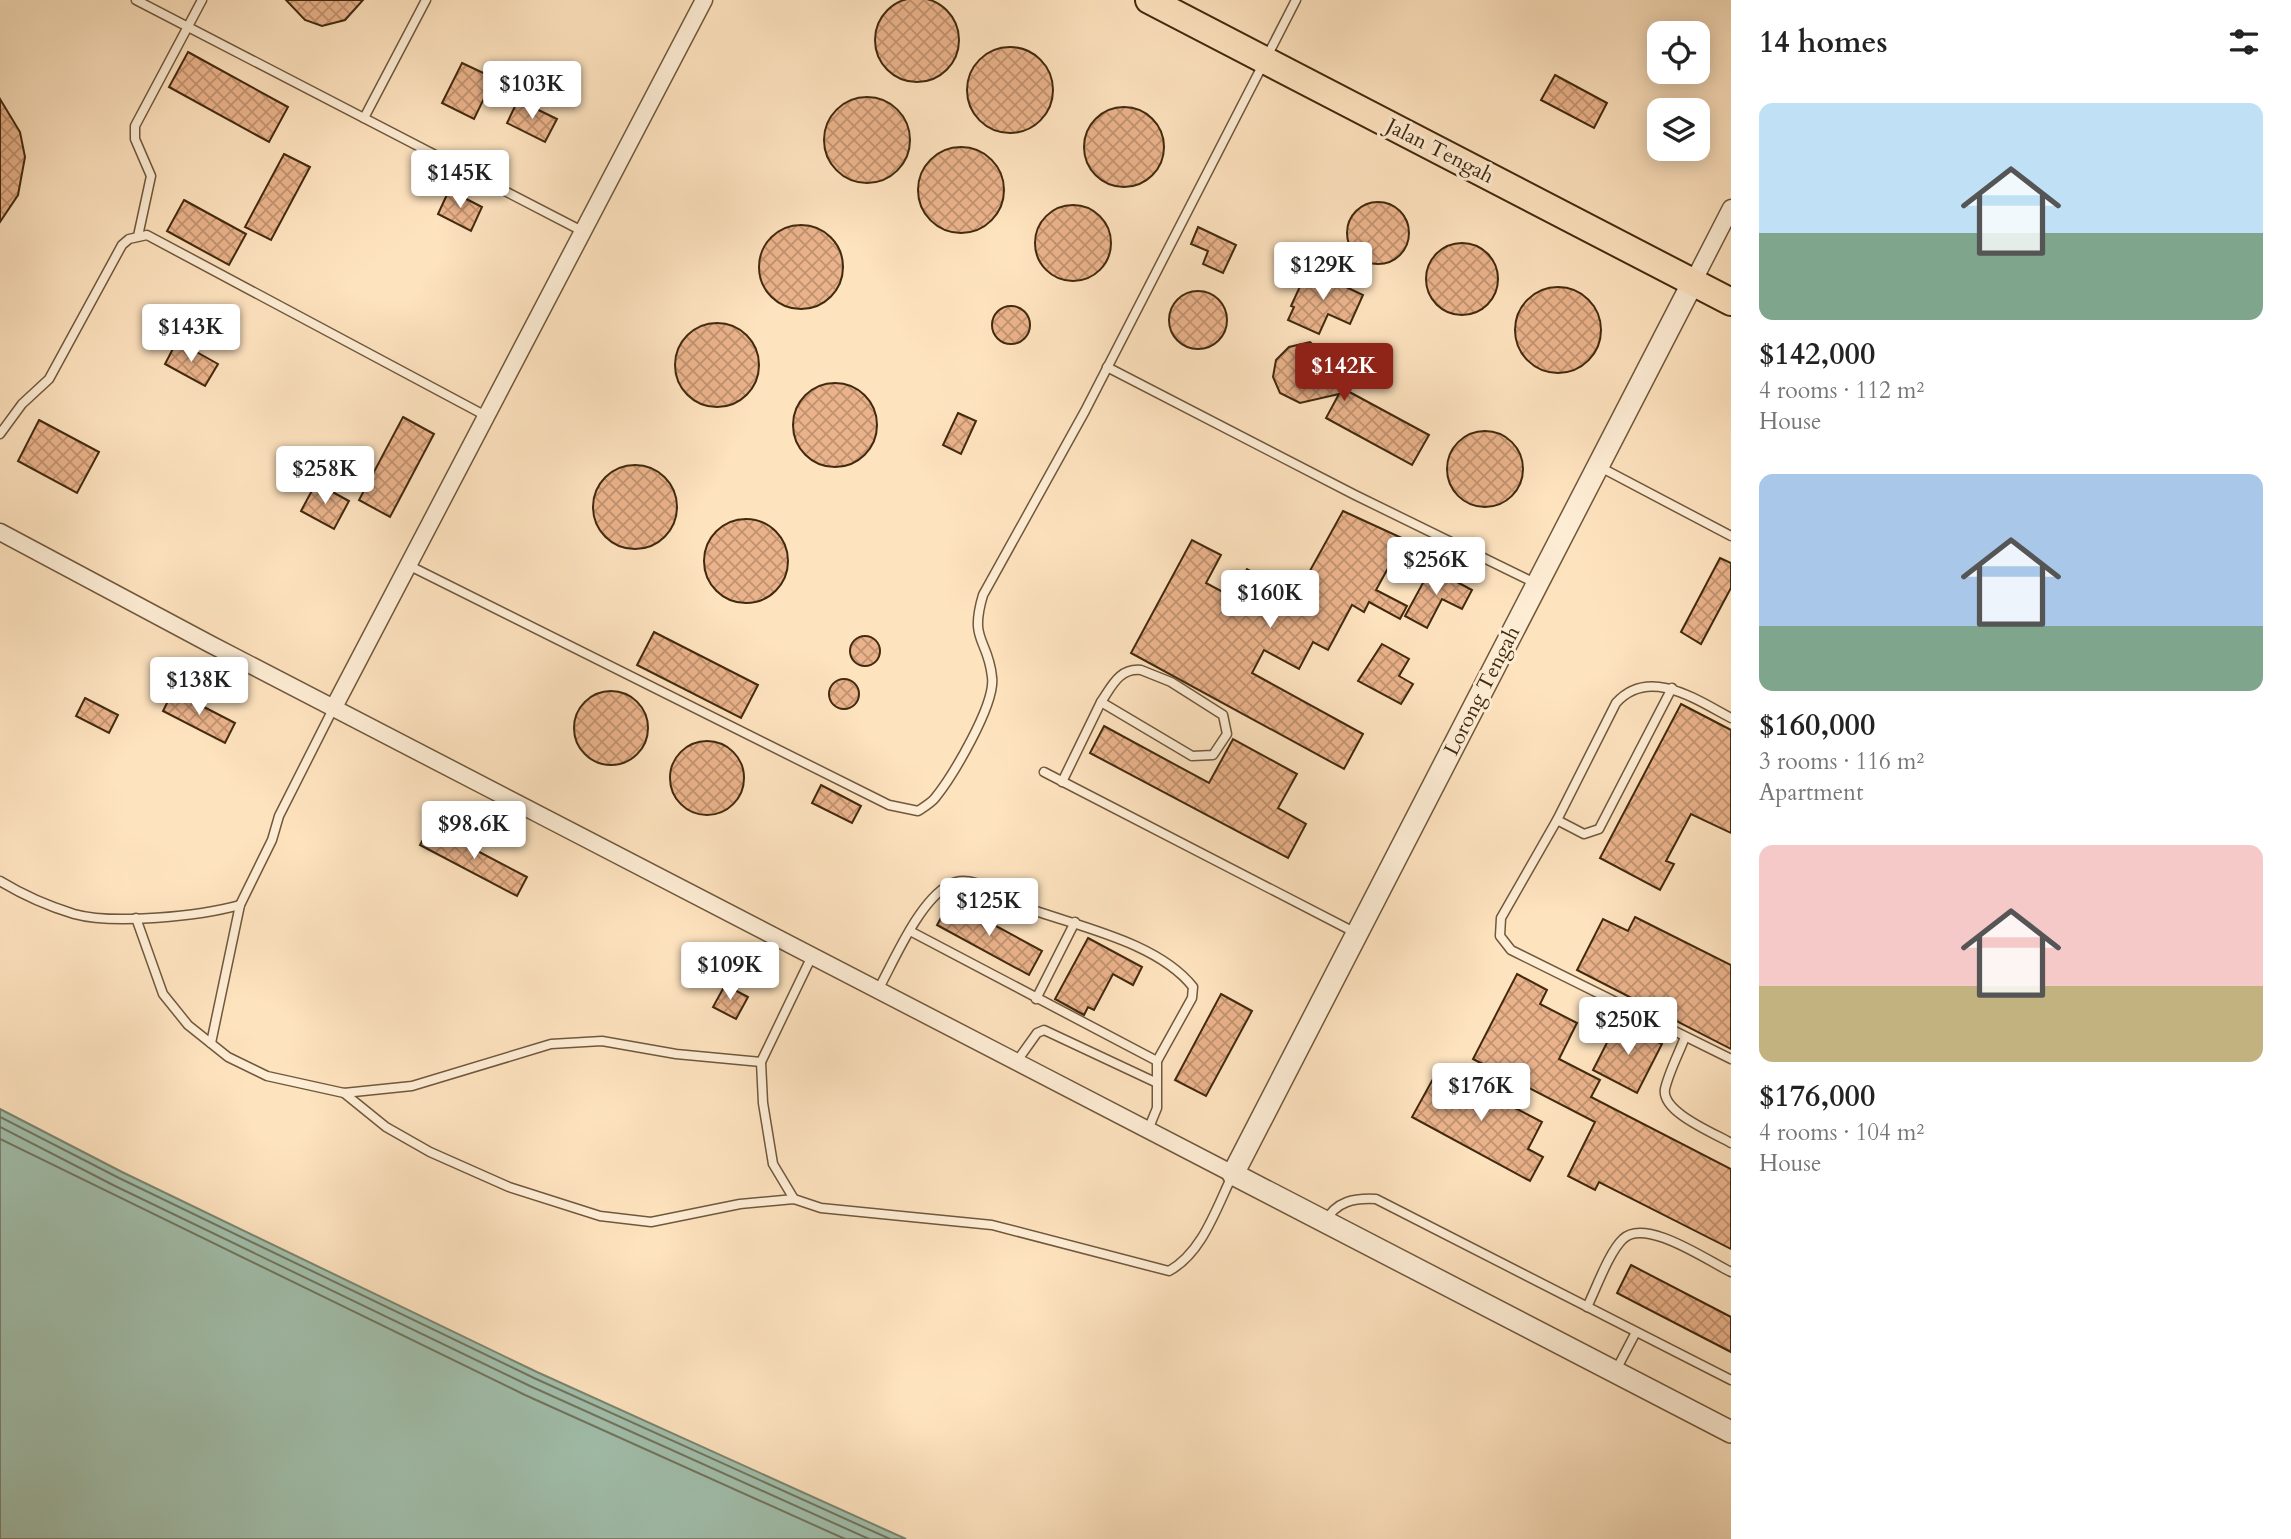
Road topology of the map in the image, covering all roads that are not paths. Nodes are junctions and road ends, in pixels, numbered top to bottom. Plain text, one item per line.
1 (136, 0) edge
2 (202, 0) edge
3 (426, 0) edge
4 (704, 0) edge
5 (1149, 0) edge
6 (1296, 0) edge
7 (188, 27) junction
8 (1267, 61) junction
9 (364, 118) junction
10 (1731, 208) edge
11 (584, 232) junction
12 (138, 236) junction
13 (1693, 282) junction
14 (1731, 302) edge
15 (1107, 367) junction
16 (486, 416) junction
17 (0, 434) edge
18 (1597, 466) junction
19 (0, 532) edge
20 (1731, 536) edge
21 (408, 565) junction
22 (1536, 584) junction
23 (1672, 688) junction
24 (1101, 702) junction
25 (334, 708) junction
26 (1731, 718) edge
27 (1044, 772) dead end
28 (1062, 782) junction
29 (1557, 820) junction
30 (0, 881) edge
31 (240, 905) junction
32 (135, 918) junction
33 (1074, 922) junction
34 (910, 931) junction
35 (1356, 933) junction
36 (812, 956) junction
37 (878, 990) junction
38 (1037, 999) junction
39 (1685, 1037) junction
40 (211, 1043) junction
41 (1731, 1059) edge
42 (1017, 1061) junction
43 (1157, 1061) junction
44 (761, 1062) junction
45 (1155, 1082) junction
46 (344, 1093) junction
47 (1148, 1130) junction
48 (1731, 1143) edge
49 (1233, 1174) junction
50 (794, 1199) junction
51 (1325, 1222) junction
52 (1731, 1272) edge
53 (1587, 1307) junction
54 (1636, 1332) junction
55 (1615, 1372) junction
56 (1731, 1380) edge
57 (1731, 1432) edge

1 - 7 lane
2 - 7 lane
3 - 9 lane
4 - 11 street
5 - 8 main road, Jalan Tengah
6 - 8 lane
7 - 9 lane
7 - 12 lane
8 - 13 main road, Jalan Tengah
8 - 15 lane
9 - 11 lane
10 - 13 street, Lorong Tengah
11 - 16 street
12 - 16 lane
12 - 17 lane
13 - 14 main road, Jalan Tengah
13 - 18 street, Lorong Tengah
15 - 21 lane
15 - 22 lane
16 - 21 street
18 - 20 lane
18 - 22 street, Lorong Tengah
19 - 25 street
21 - 25 street
22 - 35 street, Lorong Tengah
23 - 26 lane
23 - 29 lane
23 - 29 lane
24 - 24 lane
24 - 28 lane
25 - 31 lane
25 - 36 street
27 - 28 lane
28 - 35 lane
29 - 39 lane
30 - 32 lane
31 - 32 lane
31 - 40 lane
32 - 40 lane
33 - 34 lane
33 - 38 lane
33 - 43 lane
34 - 37 lane
34 - 38 lane
35 - 49 street, Lorong Tengah
36 - 37 street
36 - 44 lane
37 - 42 street
38 - 43 lane
39 - 41 lane
39 - 48 lane
40 - 46 lane
42 - 45 lane
42 - 47 street
43 - 45 lane
44 - 46 lane
44 - 50 lane
45 - 47 lane
46 - 50 lane
47 - 49 street
49 - 50 lane
49 - 51 street
51 - 53 lane
51 - 55 street
52 - 53 lane
53 - 54 lane
54 - 55 lane
54 - 56 lane
55 - 57 street

